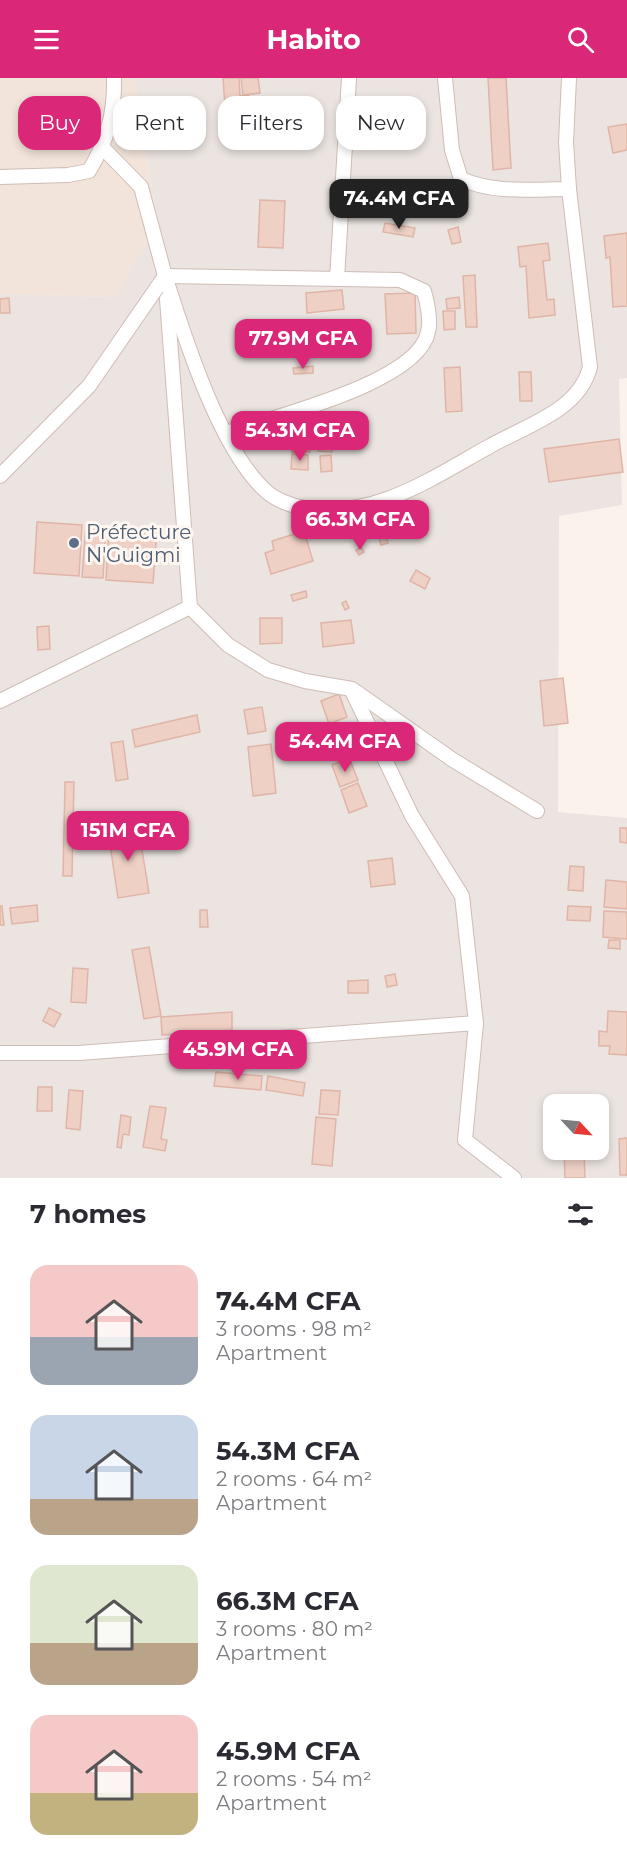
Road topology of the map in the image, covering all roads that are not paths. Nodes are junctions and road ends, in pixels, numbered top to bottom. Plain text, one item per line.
1 (114, 78) edge
2 (349, 78) edge
3 (445, 78) edge
4 (569, 78) edge
5 (103, 148) junction
6 (0, 177) edge
7 (569, 189) junction
8 (165, 276) junction
9 (337, 279) junction
10 (227, 433) junction
11 (0, 476) edge
12 (190, 607) junction
13 (352, 689) junction
14 (0, 701) edge
15 (537, 811) dead end
16 (476, 1023) junction
17 (0, 1053) edge
18 (514, 1178) edge

1 - 5 street
2 - 9 street
3 - 7 street
4 - 7 street
5 - 6 street
5 - 8 street
7 - 10 street
8 - 9 street
8 - 10 street
8 - 11 street
8 - 12 street
9 - 10 street
12 - 13 street
12 - 14 street
13 - 15 street
13 - 16 street
16 - 17 street
16 - 18 street

